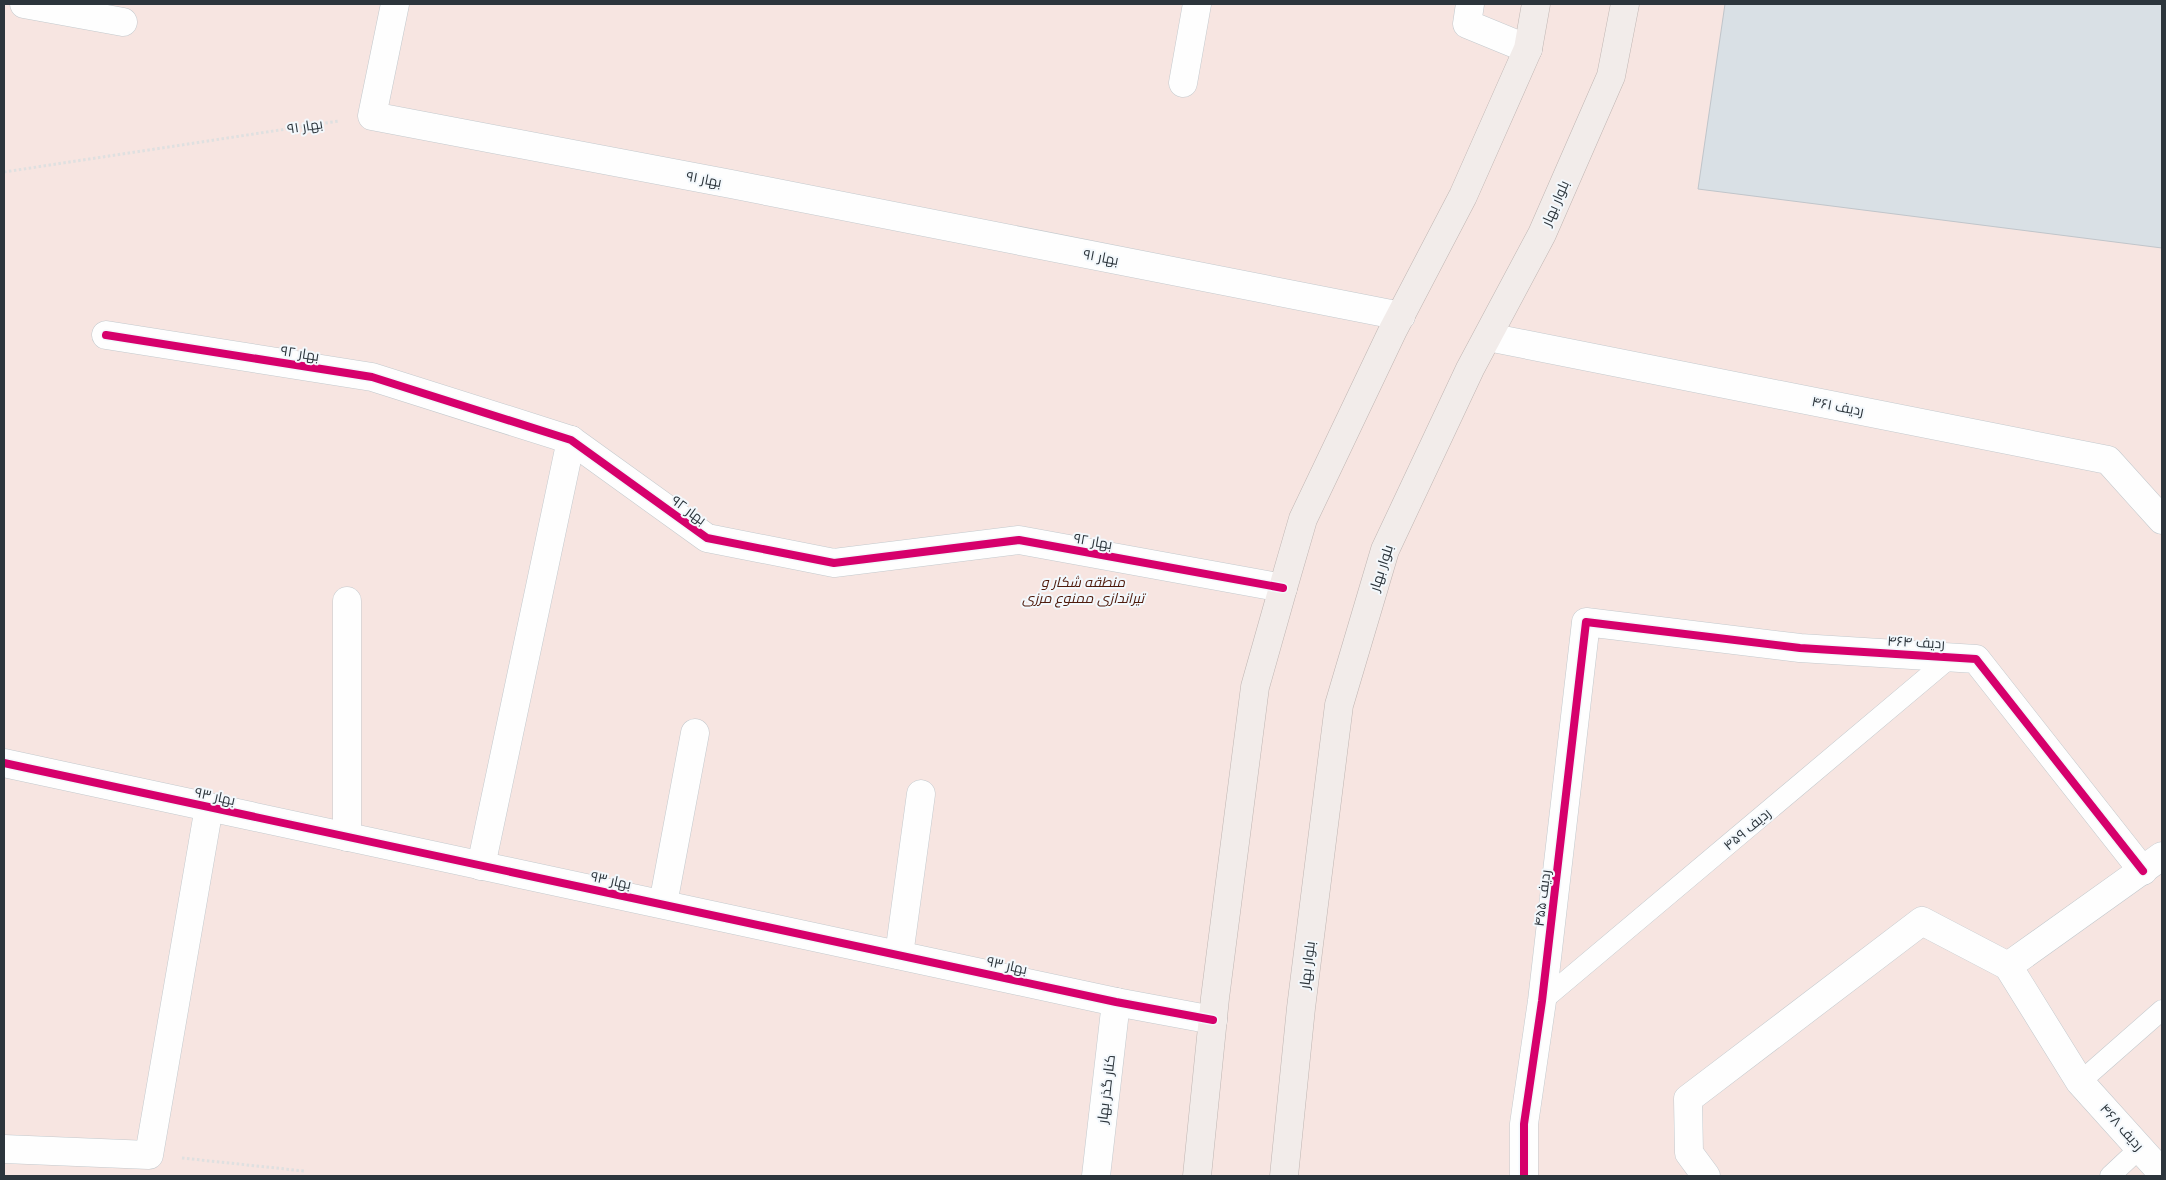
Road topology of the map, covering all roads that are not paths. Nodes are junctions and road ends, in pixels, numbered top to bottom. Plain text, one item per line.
1 (24, 4) edge
2 (395, 4) edge
3 (1197, 4) edge
4 (1470, 4) edge
5 (1536, 4) edge
6 (1625, 4) edge
7 (123, 22) dead end
8 (1528, 49) junction
9 (1183, 83) dead end
10 (1401, 316) junction
11 (106, 335) dead end
12 (1488, 336) junction
13 (571, 440) junction
14 (2162, 520) edge
15 (1283, 588) junction
16 (346, 602) dead end
17 (1586, 622) joint
18 (1951, 657) junction
19 (695, 733) dead end
20 (4, 763) edge
21 (921, 794) dead end
22 (209, 807) junction
23 (347, 837) junction
24 (2153, 863) edge
25 (481, 866) junction
26 (663, 904) junction
27 (899, 955) junction
28 (2008, 966) junction
29 (1542, 1001) junction
30 (1116, 1002) junction
31 (2162, 1010) edge
32 (1213, 1020) junction
33 (2080, 1082) junction
34 (2141, 1147) junction
35 (4, 1149) edge
36 (2162, 1173) edge
37 (1096, 1176) edge
38 (1197, 1176) edge
39 (1284, 1176) edge
40 (1524, 1176) edge
41 (1706, 1176) edge
42 (2110, 1176) edge

1 - 7 street
2 - 10 street, بهار ۹۱
3 - 9 street
4 - 8 street
5 - 8 main road
6 - 12 main road, بلوار بهار
8 - 10 main road
10 - 15 main road
11 - 13 street, بهار ۹۲
12 - 14 street, ردیف ۴۶۱
12 - 39 main road, بلوار بهار
13 - 15 street, بهار ۹۲
13 - 25 street
15 - 32 main road
16 - 23 street
17 - 18 street, ردیف ۴۶۴
17 - 29 street, ردیف ۴۵۵
18 - 24 street, ردیف ۴۶۴
18 - 29 lane, ردیف ۴۵۹
19 - 26 street
20 - 22 street, بهار ۹۳
21 - 27 street
22 - 23 street, بهار ۹۳
22 - 35 street
23 - 25 street, بهار ۹۳
24 - 28 street
25 - 26 street, بهار ۹۳
26 - 27 street, بهار ۹۳
27 - 30 street, بهار ۹۳
28 - 33 street, ردیف ۴۶۸
28 - 41 street
29 - 40 street, ردیف ۴۵۵
30 - 32 street, بهار ۹۳
30 - 37 street, کنار گذر بهار
31 - 33 lane
32 - 38 main road
33 - 34 street, ردیف ۴۶۸
34 - 36 street, ردیف ۴۶۸
34 - 42 lane

